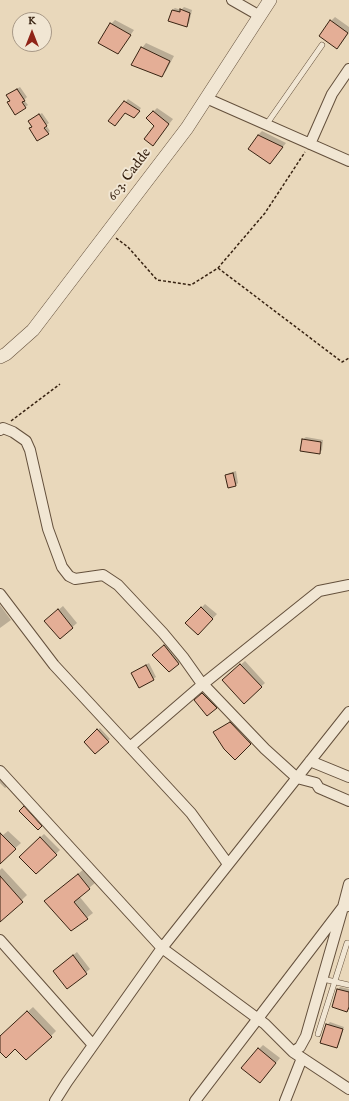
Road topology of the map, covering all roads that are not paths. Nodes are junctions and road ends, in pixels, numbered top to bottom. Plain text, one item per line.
1 (232, 0) edge
2 (270, 0) edge
3 (260, 16) junction
4 (322, 45) dead end
5 (349, 69) edge
6 (206, 98) junction
7 (266, 125) junction
8 (310, 144) junction
9 (349, 161) edge
10 (0, 357) edge
11 (2, 429) edge
12 (349, 585) edge
13 (0, 594) edge
14 (203, 684) junction
15 (349, 712) edge
16 (130, 747) junction
17 (310, 761) junction
18 (0, 771) edge
19 (349, 777) edge
20 (297, 778) junction
21 (349, 800) edge
22 (228, 864) junction
23 (349, 884) edge
24 (346, 907) edge
25 (0, 940) edge
26 (346, 943) dead end
27 (162, 948) junction
28 (323, 979) junction
29 (334, 981) junction
30 (349, 985) edge
31 (258, 1018) junction
32 (318, 1034) dead end
33 (93, 1045) junction
34 (293, 1052) junction
35 (302, 1058) junction
36 (349, 1089) edge
37 (55, 1101) edge
38 (195, 1101) edge
39 (286, 1101) edge

1 - 3 street
2 - 3 street, 603. Cadde
3 - 6 street, 603. Cadde
4 - 7 lane
5 - 8 street
6 - 7 street
6 - 10 street, 603. Cadde
7 - 8 street
8 - 9 street
11 - 14 street
12 - 14 street
13 - 16 street
14 - 16 street
14 - 20 street
15 - 17 street
16 - 22 street
17 - 19 street
17 - 20 street
18 - 27 street
20 - 21 street
20 - 22 street
22 - 27 street
23 - 24 street
24 - 28 street
24 - 31 street
25 - 33 street
26 - 29 lane
27 - 31 street
27 - 33 street
28 - 29 lane
28 - 34 street
29 - 30 lane
29 - 32 lane
31 - 34 street
31 - 38 street
33 - 37 street
34 - 35 street
35 - 36 street
35 - 39 street

